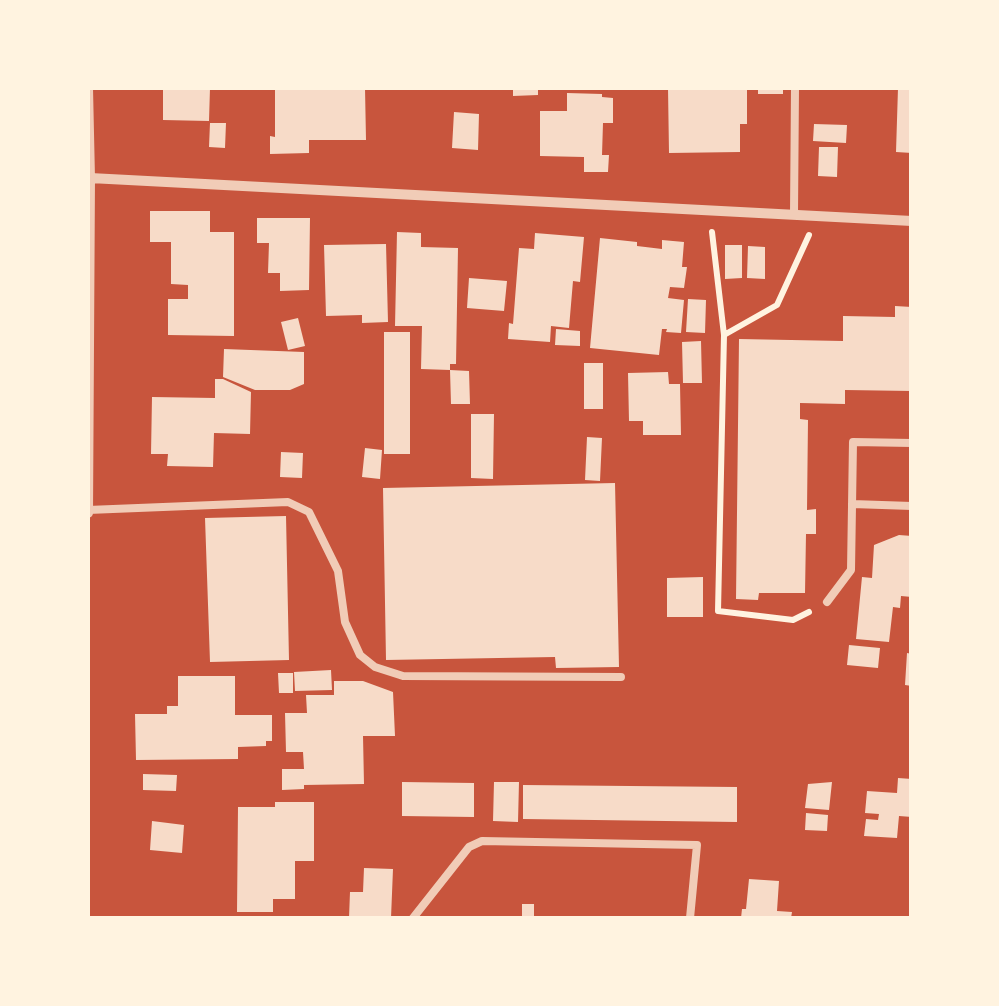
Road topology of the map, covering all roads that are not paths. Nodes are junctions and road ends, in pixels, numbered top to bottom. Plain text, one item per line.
1 (88, 88) edge
2 (795, 88) edge
3 (90, 178) junction
4 (794, 214) junction
5 (912, 221) edge
6 (912, 443) edge
7 (88, 488) edge
8 (852, 504) junction
9 (912, 506) edge
10 (88, 511) edge
11 (827, 602) road end
12 (622, 677) dead end
13 (414, 918) edge
14 (690, 918) edge

1 - 3 street
2 - 4 lane
3 - 4 street
3 - 7 street
4 - 5 street
6 - 8 lane
7 - 10 street
8 - 9 lane
8 - 11 lane
10 - 12 lane
13 - 14 lane

